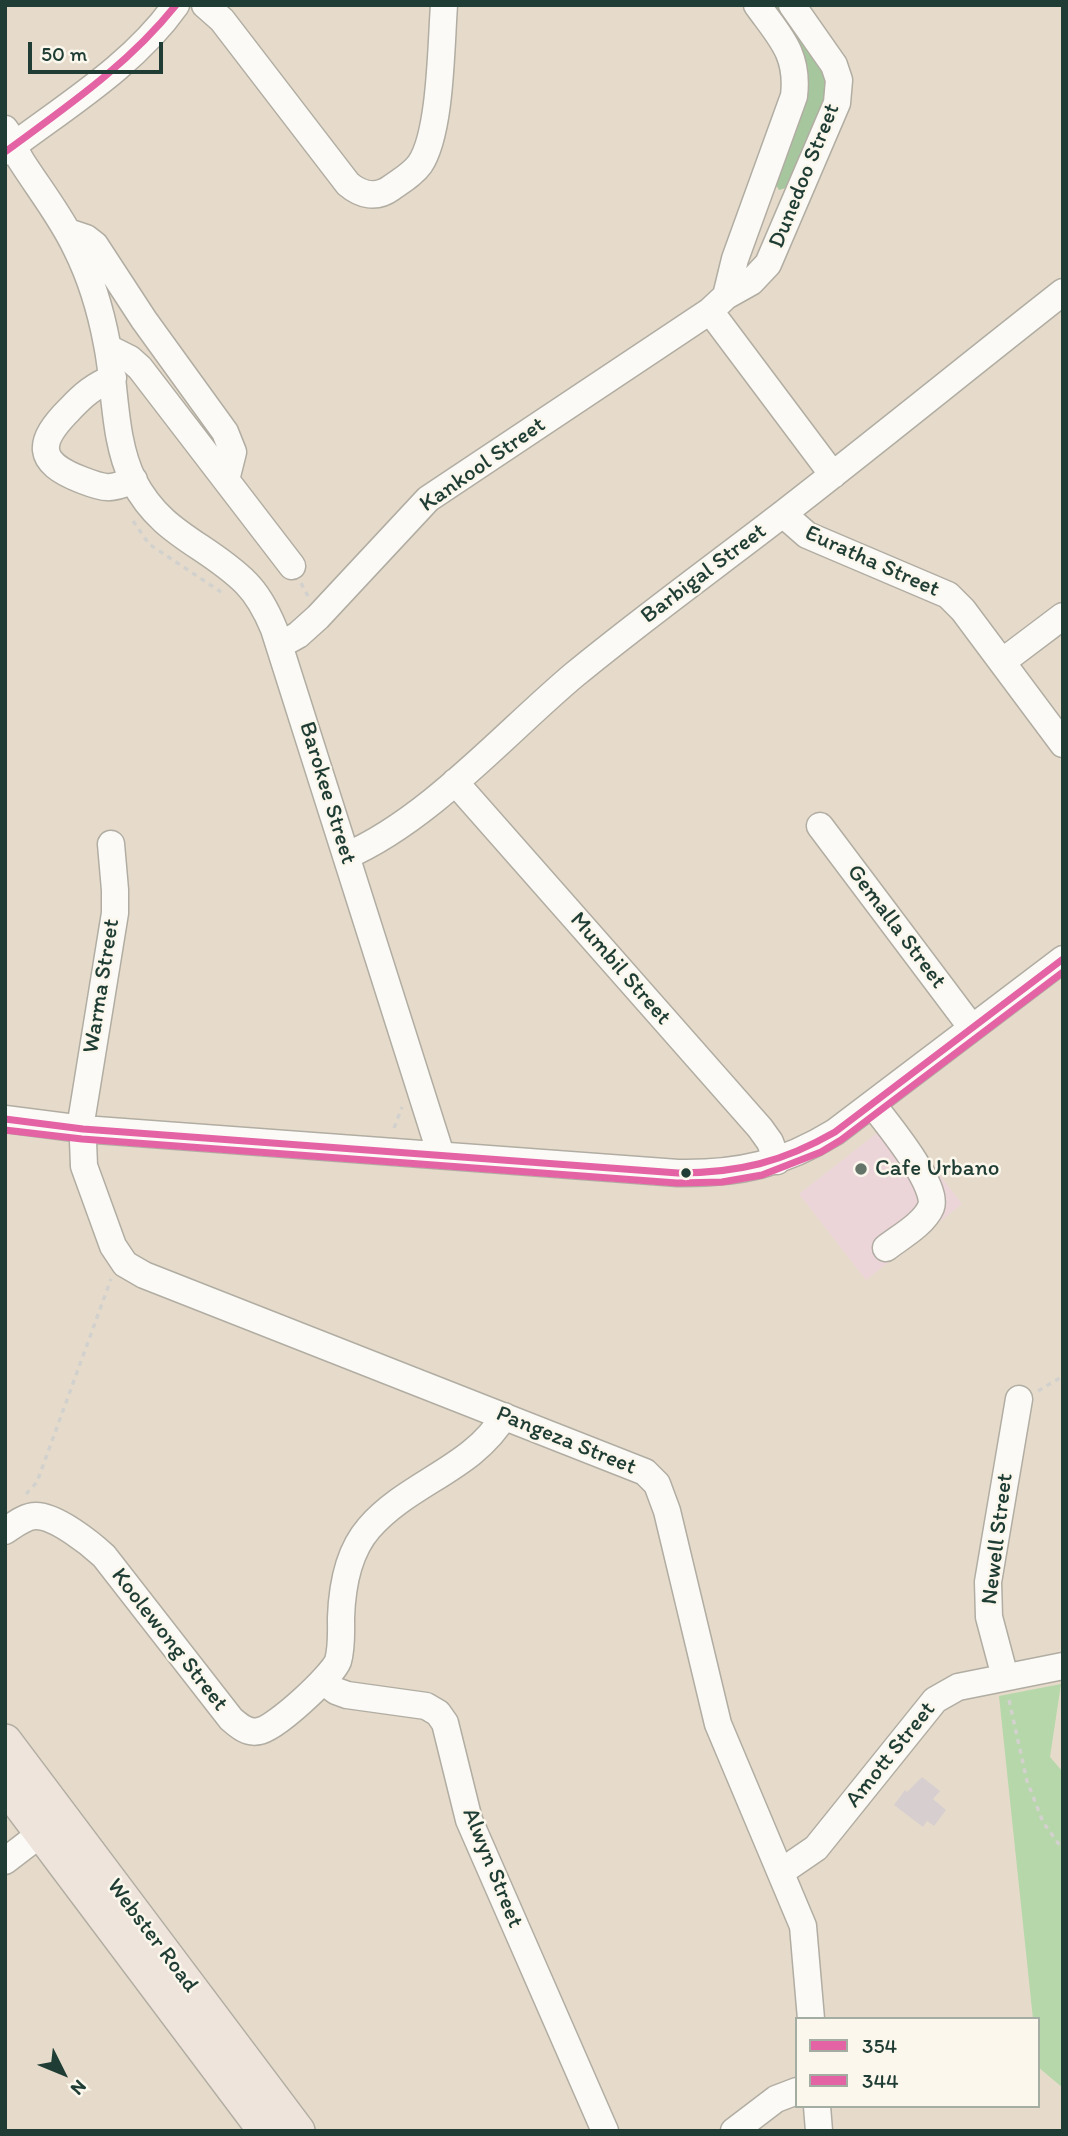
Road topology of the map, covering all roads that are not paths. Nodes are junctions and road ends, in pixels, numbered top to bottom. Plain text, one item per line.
1 (176, 5) edge
2 (205, 5) edge
3 (444, 5) edge
4 (757, 5) edge
5 (792, 5) edge
6 (8, 142) edge
7 (68, 233) junction
8 (1063, 292) edge
9 (718, 304) junction
10 (108, 348) junction
11 (113, 378) junction
12 (833, 475) junction
13 (134, 480) junction
14 (226, 480) junction
15 (782, 514) junction
16 (292, 566) road end
17 (1063, 616) edge
18 (280, 645) junction
19 (1002, 662) junction
20 (1063, 744) edge
21 (455, 782) junction
22 (820, 826) dead end
23 (111, 844) dead end
24 (346, 856) junction
25 (1063, 959) edge
26 (972, 1028) junction
27 (872, 1104) junction
28 (5, 1119) edge
29 (83, 1129) junction
30 (441, 1156) junction
31 (777, 1161) junction
32 (886, 1248) dead end
33 (1018, 1399) road end
34 (504, 1416) junction
35 (5, 1531) edge
36 (1063, 1666) edge
37 (1005, 1677) junction
38 (323, 1681) junction
39 (5, 1741) edge
40 (5, 1785) edge
41 (52, 1825) junction
42 (5, 1861) edge
43 (781, 1872) junction
44 (811, 2017) edge
45 (795, 2092) edge
46 (817, 2108) edge
47 (265, 2131) edge
48 (298, 2131) edge
49 (605, 2131) edge
50 (734, 2131) edge
51 (819, 2131) edge

1 - 6 street
2 - 3 street
4 - 9 street, Dunedoo Street
5 - 9 street, Dunedoo Street
6 - 7 street, Barokee Street
7 - 10 street, Barokee Street
7 - 14 street, Barokee Street
8 - 12 street, Barbigal Street
9 - 12 street
9 - 18 street, Kankool Street
10 - 11 street, Barokee Street
10 - 14 street
11 - 13 street, Barokee Street
11 - 13 street
12 - 15 street, Barbigal Street
13 - 18 street, Barokee Street
14 - 16 street
15 - 19 street, Euratha Street
15 - 21 street, Barbigal Street
17 - 19 street
18 - 24 street, Barokee Street
19 - 20 street, Euratha Street
21 - 24 street, Barbigal Street
21 - 31 street, Mumbil Street
22 - 26 street, Gemalla Street
23 - 29 street, Warma Street
24 - 30 street, Barokee Street
25 - 26 street
26 - 27 street
27 - 31 street
27 - 32 street
28 - 29 street
29 - 30 street
29 - 34 street, Pangeza Street
30 - 31 street
33 - 37 street, Newell Street
34 - 38 street, Koolewong Street
34 - 43 street, Pangeza Street
35 - 38 street, Koolewong Street
36 - 37 street, Amott Street
37 - 43 street, Amott Street
38 - 49 street, Alwyn Street
39 - 41 main road, Webster Road
40 - 41 main road, Webster Road
41 - 42 street
41 - 47 main road, Webster Road
41 - 48 main road, Webster Road
43 - 44 street, Pangeza Street
45 - 50 street
46 - 51 street

